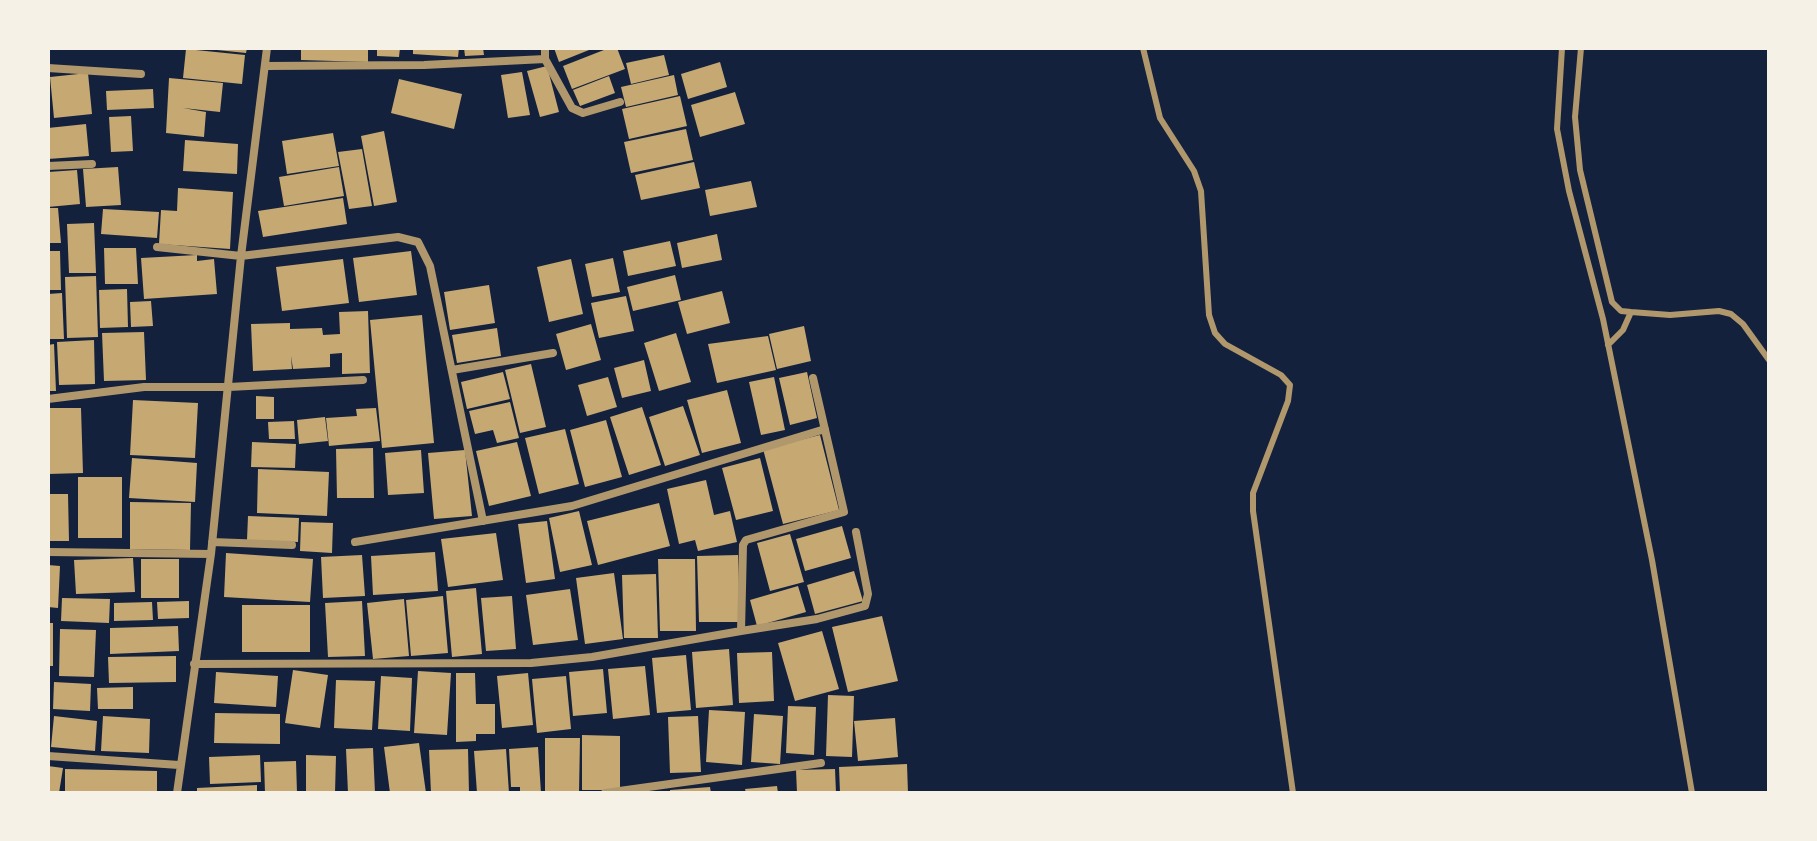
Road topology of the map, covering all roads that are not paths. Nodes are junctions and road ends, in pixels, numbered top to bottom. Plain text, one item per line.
1 (267, 48) edge
2 (545, 48) edge
3 (1143, 48) edge
4 (1562, 48) edge
5 (1581, 48) edge
6 (545, 59) junction
7 (266, 66) junction
8 (48, 68) edge
9 (141, 74) dead end
10 (620, 102) dead end
11 (92, 164) dead end
12 (48, 166) edge
13 (157, 247) dead end
14 (241, 256) junction
15 (1631, 312) junction
16 (1608, 345) junction
17 (553, 353) dead end
18 (1769, 360) edge
19 (452, 370) junction
20 (813, 378) dead end
21 (363, 380) dead end
22 (229, 387) junction
23 (48, 399) edge
24 (825, 429) junction
25 (483, 521) junction
26 (856, 532) dead end
27 (212, 542) junction
28 (355, 542) dead end
29 (292, 545) dead end
30 (48, 552) edge
31 (211, 554) junction
32 (741, 631) junction
33 (194, 664) junction
34 (48, 756) edge
35 (821, 763) dead end
36 (179, 765) junction
37 (177, 793) edge
38 (605, 793) edge
39 (1293, 793) edge
40 (1692, 793) edge

1 - 7 street
2 - 6 street
3 - 39 lane
4 - 16 lane
5 - 15 lane
6 - 7 street
6 - 10 street
7 - 14 street
8 - 9 street
11 - 12 street
13 - 14 street
14 - 19 street
14 - 22 street
15 - 16 lane
15 - 18 lane
16 - 40 lane
17 - 19 street
19 - 25 street
20 - 24 street
21 - 22 street
22 - 23 street
22 - 27 street
24 - 25 street
24 - 32 street
25 - 28 street
26 - 32 street
27 - 29 street
27 - 31 street
30 - 31 street
31 - 33 street
32 - 33 street
33 - 36 street
34 - 36 street
35 - 38 street
36 - 37 street

